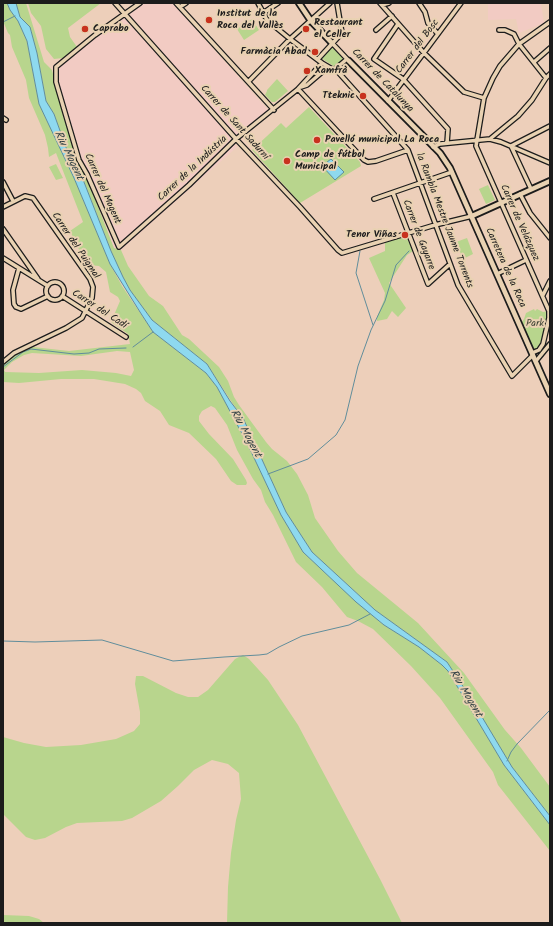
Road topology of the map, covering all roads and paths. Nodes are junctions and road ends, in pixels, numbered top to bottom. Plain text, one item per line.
1 (115, 3) edge
2 (140, 3) edge
3 (176, 3) edge
4 (186, 3) edge
5 (258, 3) edge
6 (278, 3) edge
7 (299, 3) edge
8 (330, 3) edge
9 (337, 3) edge
10 (389, 3) edge
11 (420, 3) edge
12 (461, 3) edge
13 (381, 4) edge
14 (180, 7) junction
15 (263, 13) junction
16 (125, 14) junction
17 (392, 16) junction
18 (311, 21) junction
19 (550, 22) edge
20 (398, 24) junction
21 (376, 30) dead end
22 (499, 30) dead end
23 (438, 34) junction
24 (290, 39) junction
25 (332, 43) junction
26 (519, 44) junction
27 (550, 48) edge
28 (424, 53) junction
29 (318, 59) junction
30 (348, 60) junction
31 (534, 62) junction
32 (322, 63) junction
33 (328, 67) junction
34 (334, 70) junction
35 (550, 74) edge
36 (546, 78) junction
37 (403, 79) junction
38 (248, 81) junction
39 (298, 89) junction
40 (484, 98) junction
41 (388, 100) junction
42 (274, 110) junction
43 (550, 126) edge
44 (236, 139) junction
45 (490, 139) junction
46 (477, 141) junction
47 (447, 143) junction
48 (511, 146) junction
49 (433, 147) junction
50 (408, 150) junction
51 (550, 163) edge
52 (452, 172) junction
53 (550, 181) edge
54 (3, 182) edge
55 (420, 183) junction
56 (531, 189) junction
57 (393, 193) junction
58 (520, 194) junction
59 (374, 200) dead end
60 (13, 202) junction
61 (500, 203) junction
62 (3, 207) edge
63 (472, 216) junction
64 (435, 225) junction
65 (3, 229) edge
66 (409, 233) junction
67 (550, 238) edge
68 (119, 247) joint
69 (3, 258) edge
70 (526, 260) junction
71 (450, 264) junction
72 (19, 268) junction
73 (497, 274) junction
74 (38, 279) junction
75 (550, 281) edge
76 (48, 286) junction
77 (48, 296) junction
78 (62, 296) junction
79 (542, 296) junction
80 (87, 310) junction
81 (126, 337) dead end
82 (543, 342) junction
83 (549, 345) edge
84 (533, 354) junction
85 (536, 361) junction
86 (3, 362) edge
87 (550, 391) edge

1 - 16 street, Carrer de Sant Sadurní
2 - 16 street
3 - 14 street
4 - 14 street
5 - 15 street, la Rambla Mestre Jaume Torrents
6 - 15 street
7 - 18 street, Carrer de Catalunya
8 - 18 street
9 - 25 street
10 - 13 street
11 - 23 street
12 - 23 street, Carrer del Bosc
13 - 17 street
14 - 38 street
15 - 24 street, la Rambla Mestre Jaume Torrents
16 - 44 street, Carrer de Sant Sadurní
16 - 68 street, Carrer del Mogent
17 - 20 street
17 - 21 street
18 - 24 street
18 - 25 street, Carrer de Catalunya
19 - 26 street
20 - 28 street
20 - 37 street
22 - 26 street
23 - 28 street, Carrer del Bosc
24 - 29 street, la Rambla Mestre Jaume Torrents
24 - 38 street
25 - 29 street
25 - 30 street, Carrer de Catalunya
26 - 31 street
26 - 40 street
27 - 31 street
28 - 37 street, Carrer del Bosc
28 - 40 street
29 - 32 street, la Rambla Mestre Jaume Torrents
30 - 34 street
30 - 41 street, Carrer de Catalunya
31 - 36 street
32 - 33 street, la Rambla Mestre Jaume Torrents
32 - 39 street, Carrer de la Indústria
33 - 34 street, la Rambla Mestre Jaume Torrents
33 - 39 street, Carrer de la Indústria
34 - 50 street, la Rambla Mestre Jaume Torrents
35 - 36 street
36 - 45 street
37 - 41 street, Carrer del Bosc
37 - 47 street
38 - 42 street
39 - 42 street, Carrer de la Indústria
39 - 50 street
40 - 46 street
41 - 49 street, Carrer de Catalunya
42 - 44 street, Carrer de la Indústria
43 - 48 street
44 - 66 street, Carrer de Sant Sadurní
44 - 68 street, Carrer de la Indústria
45 - 46 street
45 - 48 street
46 - 47 street
46 - 61 street, Carrer de Velázquez
47 - 49 street
48 - 51 street
48 - 56 street
49 - 52 street, Carrer de Catalunya
50 - 55 street, la Rambla Mestre Jaume Torrents
52 - 55 street
52 - 63 street, Carretera de la Roca
53 - 56 street
54 - 60 street
55 - 57 street
55 - 64 street, la Rambla Mestre Jaume Torrents
56 - 58 street
57 - 59 street
57 - 66 street, Carrer de Gayarre
58 - 61 street
58 - 67 street
60 - 62 street, Carrer del Puigmal
60 - 80 street, Carrer del Puigmal
61 - 63 street
61 - 70 street, Carrer de Velázquez
63 - 64 street
63 - 73 street, Carretera de la Roca
64 - 66 street
64 - 71 street, la Rambla Mestre Jaume Torrents
65 - 74 street
66 - 71 street, Carrer de Gayarre
69 - 72 street
70 - 73 street
70 - 79 street, Carrer de Velázquez
71 - 84 street, la Rambla Mestre Jaume Torrents
72 - 74 street
72 - 77 street
73 - 84 street, Carretera de la Roca
74 - 76 street
75 - 79 street
76 - 77 street
76 - 78 street
77 - 78 street
78 - 80 street, Carrer del Cadí
79 - 82 street, Carrer de Velázquez
80 - 81 street, Carrer del Cadí
80 - 86 street, Carrer del Puigmal
82 - 83 street
82 - 84 street
83 - 85 street
84 - 85 street, Carretera de la Roca
85 - 87 street, Carretera de la Roca

